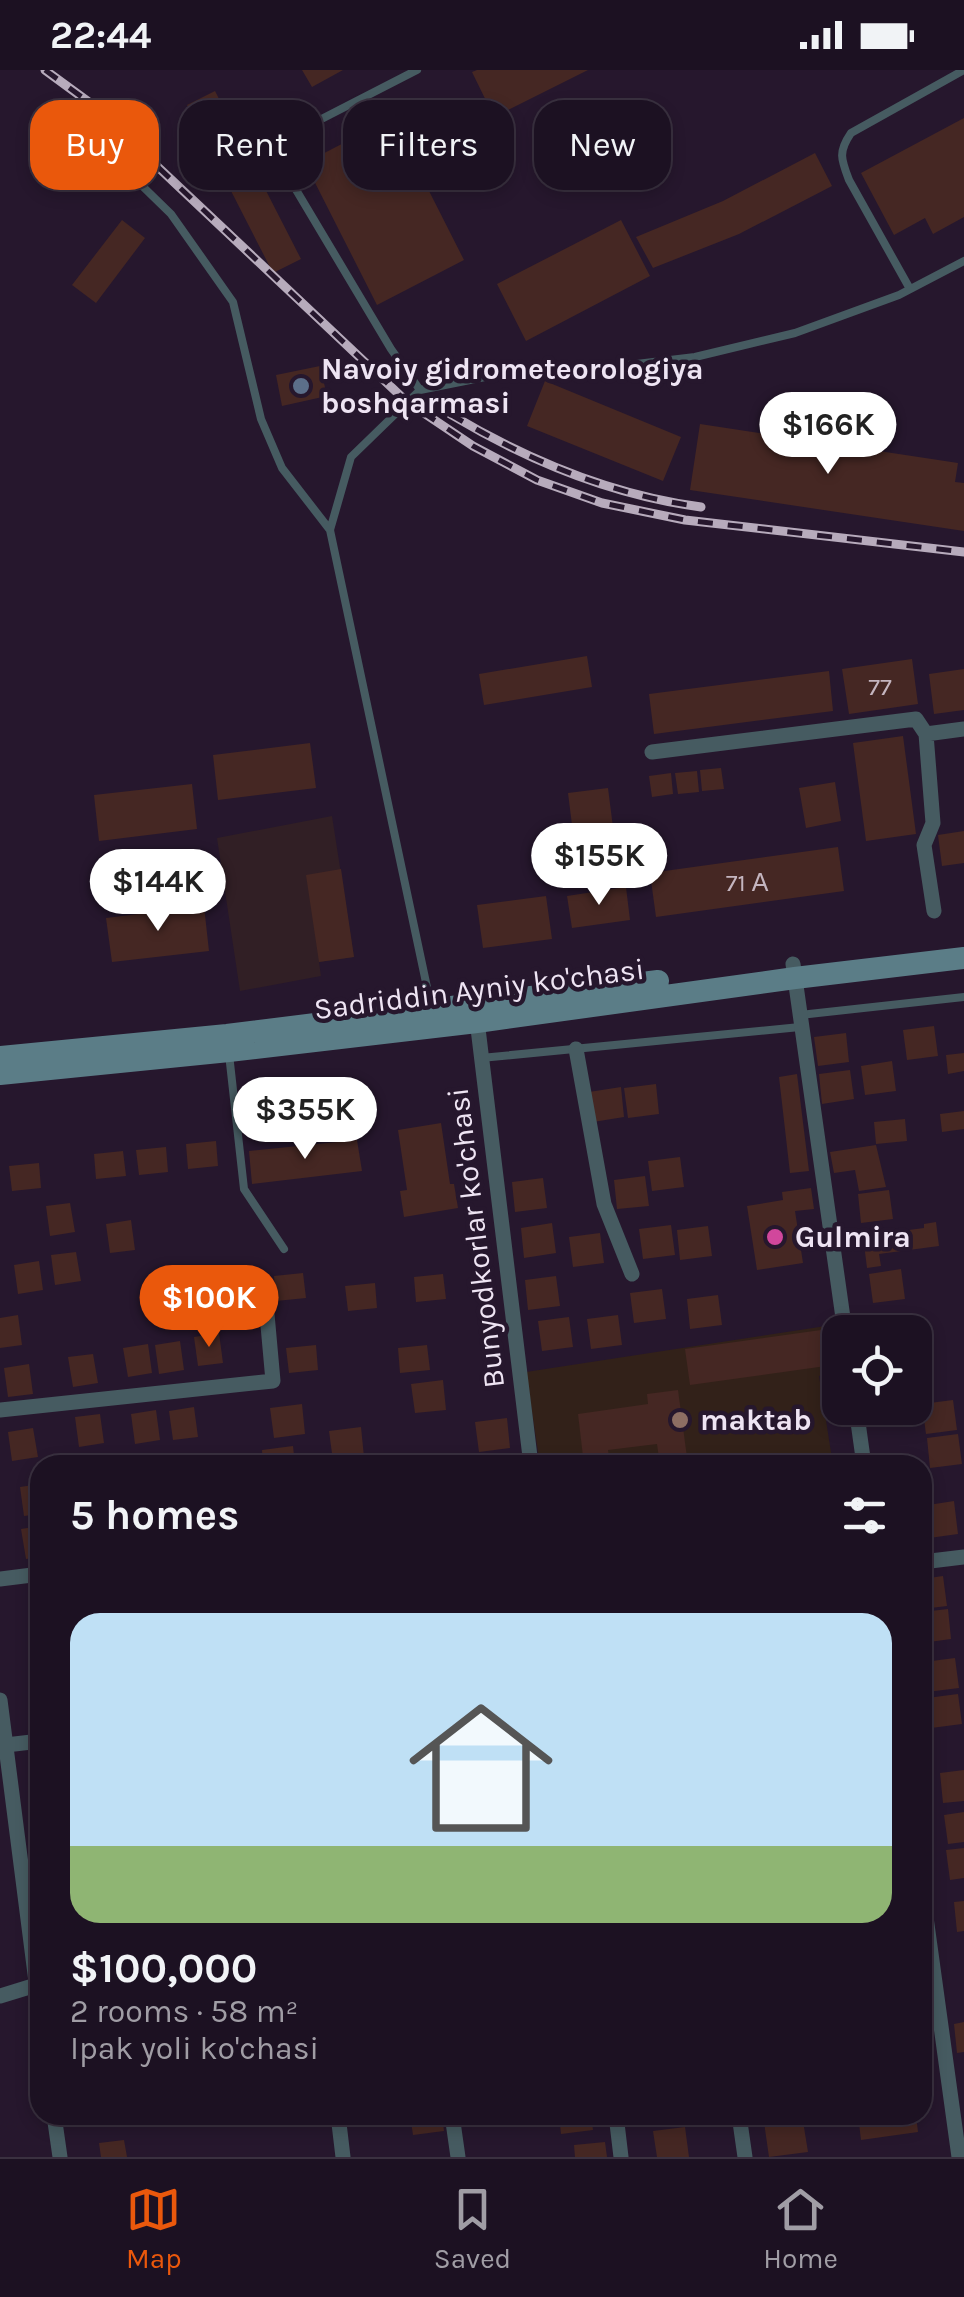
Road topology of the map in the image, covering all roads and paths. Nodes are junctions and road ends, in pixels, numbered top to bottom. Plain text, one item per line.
1 (418, 70) edge
2 (964, 70) edge
3 (146, 190) edge
4 (964, 260) edge
5 (910, 289) junction
6 (420, 390) junction
7 (330, 530) junction
8 (964, 729) edge
9 (926, 734) junction
10 (652, 752) dead end
11 (934, 911) dead end
12 (964, 943) edge
13 (964, 958) edge
14 (794, 971) junction
15 (964, 997) edge
16 (476, 1013) junction
17 (433, 1018) junction
18 (801, 1021) junction
19 (228, 1043) junction
20 (576, 1049) junction
21 (0, 1058) edge
22 (481, 1058) junction
23 (0, 1074) edge
24 (284, 1248) dead end
25 (632, 1274) dead end
26 (265, 1292) dead end
27 (843, 1315) edge
28 (0, 1410) edge
29 (858, 1425) edge
30 (530, 1455) edge
31 (863, 1455) edge
32 (964, 1557) edge
33 (932, 1561) edge
34 (30, 1575) edge
35 (0, 1579) edge
36 (0, 1700) edge
37 (30, 1742) edge
38 (6, 1745) junction
39 (30, 1886) edge
40 (932, 1959) edge
41 (30, 1987) edge
42 (0, 1996) edge
43 (55, 2125) edge
44 (339, 2125) edge
45 (453, 2125) edge
46 (617, 2125) edge
47 (740, 2125) edge
48 (60, 2157) edge
49 (343, 2157) edge
50 (458, 2157) edge
51 (622, 2157) edge
52 (745, 2157) edge
53 (960, 2157) edge

1 - 6 lane
2 - 5 lane
3 - 7 lane
4 - 5 lane
5 - 6 lane
6 - 7 lane
7 - 17 lane
8 - 9 street
9 - 10 street
9 - 11 street
12 - 14 main road, Sadriddin Ayniy ko'chasi
13 - 14 main road, Sadriddin Ayniy ko'chasi
14 - 16 main road, Sadriddin Ayniy ko'chasi
14 - 18 street
15 - 18 lane
16 - 17 main road, Sadriddin Ayniy ko'chasi
16 - 22 street, Bunyodkorlar ko'chasi
17 - 19 main road, Sadriddin Ayniy ko'chasi
18 - 20 lane
18 - 27 street
19 - 21 main road, Sadriddin Ayniy ko'chasi
19 - 23 main road, Sadriddin Ayniy ko'chasi
19 - 24 lane
20 - 22 lane
20 - 25 street
22 - 30 street, Bunyodkorlar ko'chasi
26 - 28 street
29 - 31 street
32 - 33 street
34 - 35 street
36 - 38 street
37 - 38 street
38 - 39 street
40 - 53 street
41 - 42 street
43 - 48 street
44 - 49 street
45 - 50 street
46 - 51 street
47 - 52 street

